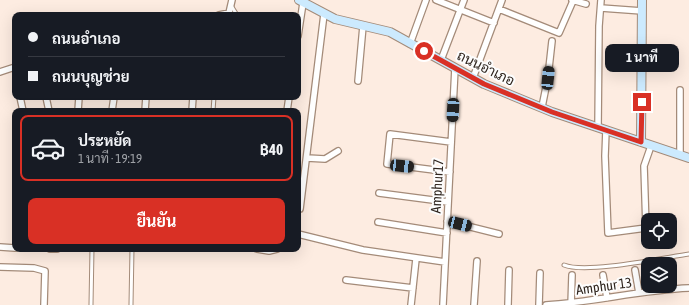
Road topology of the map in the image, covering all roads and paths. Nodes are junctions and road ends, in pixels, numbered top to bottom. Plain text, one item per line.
1 (426, 0) edge
2 (436, 0) edge
3 (464, 0) edge
4 (502, 0) edge
5 (573, 0) edge
6 (601, 0) edge
7 (642, 0) edge
8 (301, 2) edge
9 (231, 3) edge
10 (586, 4) dead end
11 (601, 8) junction
12 (499, 9) junction
13 (460, 10) junction
14 (236, 12) edge
15 (300, 12) edge
16 (642, 12) junction
17 (324, 14) junction
18 (494, 24) junction
19 (363, 26) junction
20 (552, 41) dead end
21 (410, 44) junction
22 (441, 60) junction
23 (12, 68) edge
24 (455, 68) junction
25 (0, 72) edge
26 (473, 78) junction
27 (358, 81) dead end
28 (680, 90) dead end
29 (542, 107) junction
30 (602, 129) junction
31 (451, 142) junction
32 (641, 142) junction
33 (651, 146) junction
34 (338, 151) dead end
35 (680, 155) junction
36 (307, 158) junction
37 (689, 158) edge
38 (450, 172) junction
39 (379, 193) dead end
40 (301, 201) edge
41 (448, 202) junction
42 (447, 221) junction
43 (378, 222) dead end
44 (447, 233) junction
45 (499, 234) dead end
46 (301, 235) edge
47 (0, 247) edge
48 (12, 248) edge
49 (92, 252) edge
50 (132, 252) edge
51 (689, 254) edge
52 (416, 258) junction
53 (477, 261) dead end
54 (445, 262) junction
55 (564, 265) dead end
56 (0, 267) edge
57 (509, 270) dead end
58 (635, 270) dead end
59 (540, 273) dead end
60 (572, 275) dead end
61 (603, 275) dead end
62 (346, 280) dead end
63 (677, 287) edge
64 (413, 288) junction
65 (689, 288) edge
66 (641, 292) edge
67 (638, 293) junction
68 (607, 298) junction
69 (571, 304) edge
70 (44, 305) edge
71 (91, 305) edge
72 (131, 305) edge
73 (411, 305) edge
74 (443, 305) edge
75 (474, 305) edge
76 (508, 305) edge
77 (539, 305) edge
78 (546, 305) edge

1 - 21 street
2 - 13 street
3 - 13 street
4 - 12 street
5 - 10 street
5 - 12 street
6 - 11 street
7 - 16 street
8 - 15 street
8 - 17 street, ถนนอำเภอ
9 - 14 lane
11 - 16 street
11 - 30 street
12 - 18 street
13 - 18 street
13 - 22 street
16 - 32 street
17 - 19 street, ถนนอำเภอ
17 - 36 street
18 - 26 street
19 - 21 street, ถนนอำเภอ
19 - 27 street
20 - 29 street
21 - 22 street, ถนนอำเภอ
22 - 24 street, ถนนอำเภอ
23 - 25 street
24 - 26 street, ถนนอำเภอ
24 - 31 street, Amphur17
26 - 29 street, ถนนอำเภอ
28 - 35 street
29 - 30 street, ถนนอำเภอ
30 - 32 street, ถนนอำเภอ
30 - 33 street
31 - 38 street, Amphur17
31 - 38 street
32 - 33 street, ถนนอำเภอ
33 - 35 street, ถนนอำเภอ
34 - 36 street
35 - 37 street, ถนนอำเภอ
36 - 40 street
38 - 41 street, Amphur17
39 - 41 street
41 - 42 street, Amphur17
42 - 44 street, Amphur17
42 - 45 street
43 - 44 street
44 - 54 street, Amphur17
46 - 52 street
47 - 48 street
49 - 71 lane
50 - 72 lane
51 - 55 lane
52 - 54 street
52 - 64 street
53 - 75 street
54 - 74 street, Amphur17
56 - 70 street
57 - 76 street
58 - 67 street
59 - 77 street
60 - 69 street
61 - 68 street
62 - 64 street
63 - 65 street, Amphur 13
64 - 73 street
66 - 67 street, Amphur 13
67 - 68 street, Amphur 13
68 - 69 street, Amphur 13
69 - 78 street, Amphur 13

